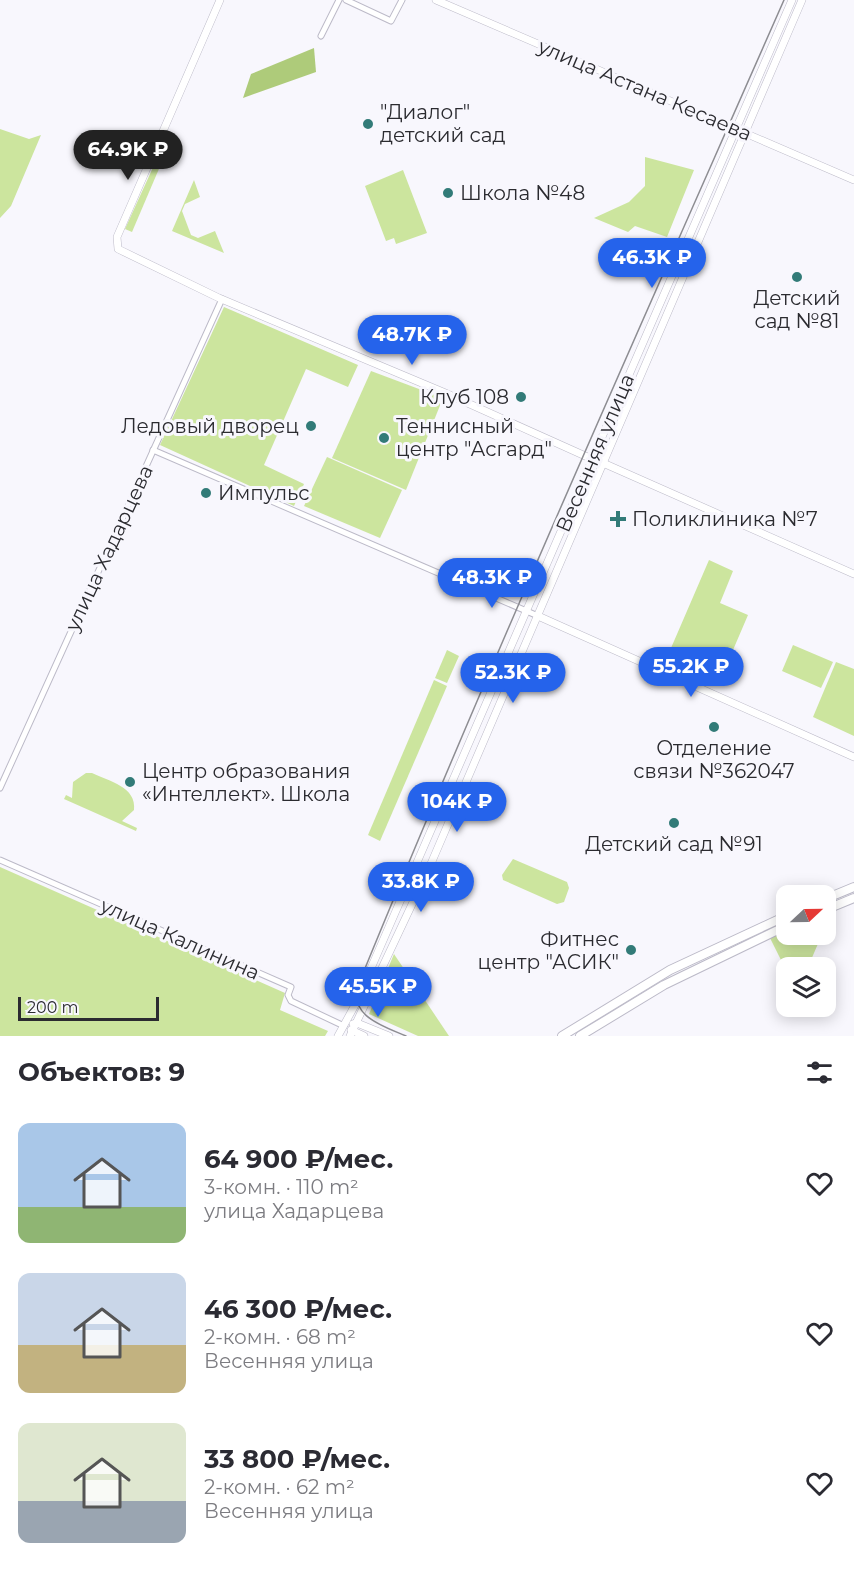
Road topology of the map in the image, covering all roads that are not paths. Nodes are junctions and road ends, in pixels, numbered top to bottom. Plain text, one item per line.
1 (220, 0) edge
2 (339, 0) edge
3 (346, 0) edge
4 (402, 0) edge
5 (436, 0) edge
6 (792, 0) edge
7 (802, 0) edge
8 (321, 36) dead end
9 (736, 129) junction
10 (744, 133) junction
11 (854, 180) edge
12 (222, 299) junction
13 (153, 450) junction
14 (592, 459) junction
15 (603, 463) junction
16 (854, 574) edge
17 (527, 612) junction
18 (538, 616) junction
19 (854, 756) edge
20 (0, 788) edge
21 (0, 860) edge
22 (854, 887) edge
23 (836, 894) edge
24 (854, 898) edge
25 (836, 905) edge
26 (776, 921) edge
27 (776, 931) edge
28 (357, 1023) junction
29 (344, 1026) junction
30 (351, 1034) edge
31 (338, 1036) edge
32 (364, 1036) edge
33 (389, 1036) edge
34 (562, 1036) edge
35 (580, 1036) edge

1 - 12 street
2 - 8 street
3 - 4 street
5 - 9 street, улица Астана Кесаева
6 - 9 street, Весенняя улица
7 - 10 street, Весенняя улица
9 - 10 street, улица Астана Кесаева
9 - 14 street, Весенняя улица
10 - 11 street, улица Астана Кесаева
10 - 15 street, Весенняя улица
12 - 13 street, улица Хадарцева
12 - 14 street
13 - 17 street
13 - 20 street, улица Хадарцева
14 - 15 street
14 - 17 street, Весенняя улица
15 - 16 street
15 - 18 street, Весенняя улица
17 - 18 street
17 - 29 street, Весенняя улица
18 - 19 street
18 - 28 street, Весенняя улица
21 - 29 street, улица Калинина
22 - 23 highway
24 - 25 highway
26 - 34 highway
27 - 35 highway
28 - 29 street
28 - 30 street, Весенняя улица
28 - 33 street
29 - 30 street, улица Калинина
29 - 31 street, Весенняя улица
30 - 32 street, улица Калинина

